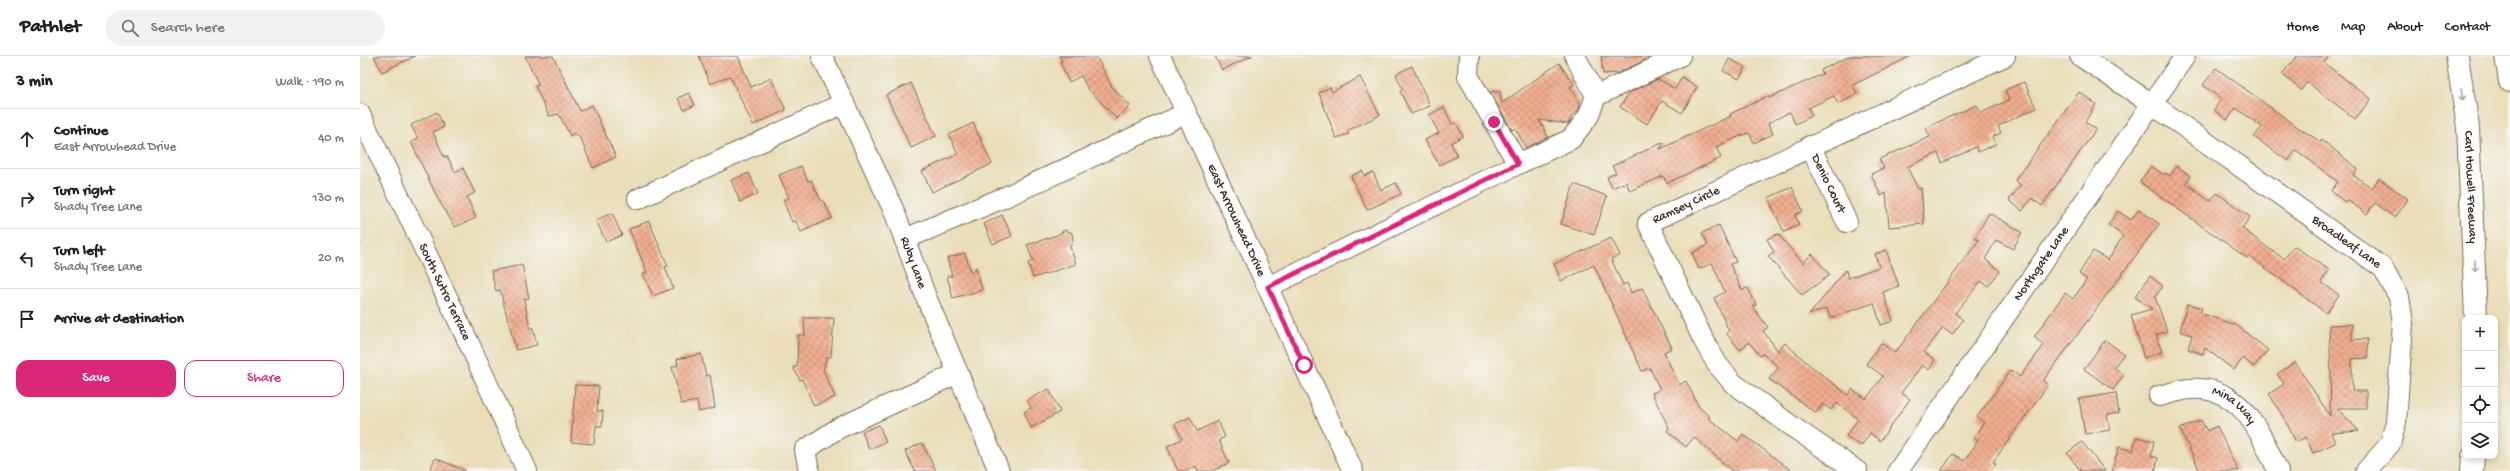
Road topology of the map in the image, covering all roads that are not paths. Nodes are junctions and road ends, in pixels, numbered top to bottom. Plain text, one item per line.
1 (822, 56) edge
2 (1160, 56) edge
3 (1469, 56) edge
4 (1575, 56) edge
5 (1680, 56) edge
6 (2005, 56) edge
7 (2080, 56) edge
8 (2185, 56) edge
9 (2456, 56) edge
10 (2506, 56) edge
11 (2510, 81) edge
12 (1596, 96) junction
13 (844, 103) junction
14 (2152, 104) junction
15 (1186, 113) junction
16 (360, 114) edge
17 (1810, 146) junction
18 (1518, 164) junction
19 (638, 199) dead end
20 (1847, 222) dead end
21 (905, 239) junction
22 (1268, 287) junction
23 (2476, 315) edge
24 (958, 373) junction
25 (2159, 396) dead end
26 (2473, 459) edge
27 (527, 471) edge
28 (809, 471) edge
29 (999, 471) edge
30 (1353, 471) edge
31 (1858, 471) edge
32 (1898, 471) edge
33 (2278, 471) edge
34 (2366, 471) edge
35 (2472, 471) edge

1 - 13 street, Ruby Lane
2 - 15 street, East Arrowhead Drive
3 - 18 street
4 - 12 street
5 - 12 street
6 - 17 street, Ramsey Circle
7 - 14 street
8 - 14 street, Northgate Lane
9 -> 23 highway, Carl Howell Freeway
10 - 11 highway
12 - 18 street
13 - 19 street
13 - 21 street, Ruby Lane
14 - 32 street, Northgate Lane
14 - 34 street, Broadleaf Lane
15 - 21 street
15 - 22 street, East Arrowhead Drive
16 - 27 street, South Sutro Terrace
17 - 20 street, Denio Court
17 - 31 street, Ramsey Circle
18 - 22 street
21 - 24 street, Ruby Lane
22 - 30 street, East Arrowhead Drive
24 - 28 street
24 - 29 street, Ruby Lane
25 - 33 street, Mina Way
26 - 35 highway

